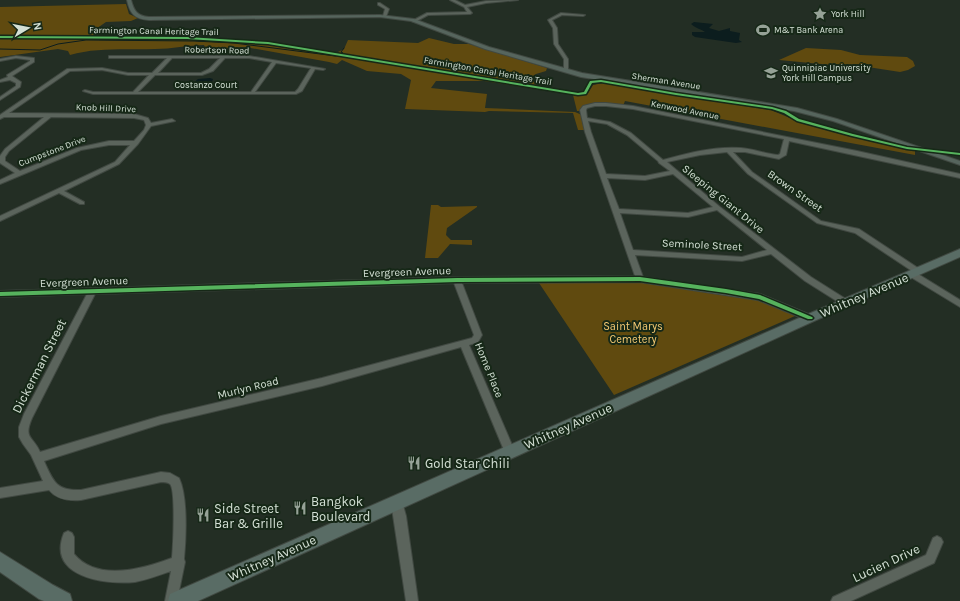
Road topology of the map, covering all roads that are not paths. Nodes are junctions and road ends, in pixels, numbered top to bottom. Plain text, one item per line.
1 (130, 0) edge
2 (452, 0) edge
3 (516, 0) edge
4 (379, 4) dead end
5 (464, 6) junction
6 (583, 15) dead end
7 (385, 16) junction
8 (414, 21) junction
9 (111, 57) dead end
10 (171, 57) junction
11 (224, 57) junction
12 (0, 60) edge
13 (274, 62) junction
14 (313, 68) junction
15 (323, 69) dead end
16 (566, 71) junction
17 (154, 74) junction
18 (11, 78) junction
19 (0, 81) edge
20 (85, 91) dead end
21 (134, 93) junction
22 (252, 93) junction
23 (0, 99) edge
24 (50, 115) junction
25 (1, 116) edge
26 (585, 118) junction
27 (172, 121) dead end
28 (149, 125) junction
29 (787, 139) junction
30 (136, 143) junction
31 (729, 151) junction
32 (661, 162) junction
33 (960, 163) edge
34 (674, 172) junction
35 (19, 174) junction
36 (603, 176) junction
37 (960, 176) edge
38 (0, 182) edge
39 (60, 191) junction
40 (82, 203) dead end
41 (718, 208) junction
42 (616, 211) junction
43 (0, 219) edge
44 (772, 251) junction
45 (631, 252) junction
46 (960, 253) edge
47 (915, 273) junction
48 (640, 279) junction
49 (457, 280) junction
50 (92, 292) junction
51 (0, 294) edge
52 (846, 303) junction
53 (960, 304) edge
54 (810, 318) junction
55 (464, 343) junction
56 (510, 452) junction
57 (37, 458) junction
58 (50, 485) junction
59 (0, 493) edge
60 (397, 502) junction
61 (68, 537) dead end
62 (937, 542) dead end
63 (0, 561) edge
64 (179, 562) junction
65 (63, 601) edge
66 (171, 601) edge
67 (177, 601) edge
68 (412, 601) edge
69 (838, 601) edge

1 - 7 main road, Sherman Avenue
2 - 5 street
3 - 5 street
4 - 7 street
5 - 8 street
6 - 16 street
7 - 8 main road, Sherman Avenue
8 - 16 main road, Sherman Avenue
9 - 10 street, Robertson Road
10 - 11 street, Robertson Road
10 - 17 street
11 - 13 street, Robertson Road
11 - 17 street
12 - 18 street
13 - 14 street, Robertson Road
13 - 22 street
14 - 15 street, Robertson Road
14 - 22 street, Costanzo Court
16 - 33 main road, Sherman Avenue
17 - 21 street
17 - 25 street
18 - 19 street
18 - 23 street
20 - 21 street, Costanzo Court
21 - 22 street, Costanzo Court
24 - 25 street, Knob Hill Drive
24 - 28 street, Knob Hill Drive
24 - 35 street
26 - 29 street, Kenwood Avenue
26 - 32 street, Sleeping Giant Drive
26 - 36 street
27 - 28 street
28 - 30 street, Knob Hill Drive
29 - 31 street
29 - 37 street, Kenwood Avenue
30 - 35 street, Cumpstone Drive
30 - 39 street, Knob Hill Drive
31 - 32 street
31 - 47 street, Brown Street
32 - 34 street, Sleeping Giant Drive
34 - 36 street
34 - 41 street, Sleeping Giant Drive
35 - 38 street, Cumpstone Drive
36 - 42 street
39 - 40 street
39 - 43 street, Knob Hill Drive
41 - 42 street
41 - 44 street, Sleeping Giant Drive
42 - 45 street
44 - 45 street, Seminole Street
44 - 52 street, Sleeping Giant Drive
45 - 48 street
46 - 47 highway, Whitney Avenue
47 - 52 highway, Whitney Avenue
47 - 53 street, Brown Street
48 - 49 street, Evergreen Avenue
48 - 54 street, Evergreen Avenue
49 - 50 street, Evergreen Avenue
49 - 55 street, Home Place
50 - 51 street, Evergreen Avenue
50 - 57 street, Dickerman Street
52 - 54 highway, Whitney Avenue
54 - 56 highway, Whitney Avenue
55 - 56 street, Home Place
55 - 57 street, Murlyn Road
56 - 60 highway, Whitney Avenue
57 - 58 street, Dickerman Street
58 - 59 street
58 - 64 street
60 - 67 highway, Whitney Avenue
60 - 68 street
61 - 64 street
62 - 69 street, Lucien Drive
63 - 65 highway
64 - 66 street

